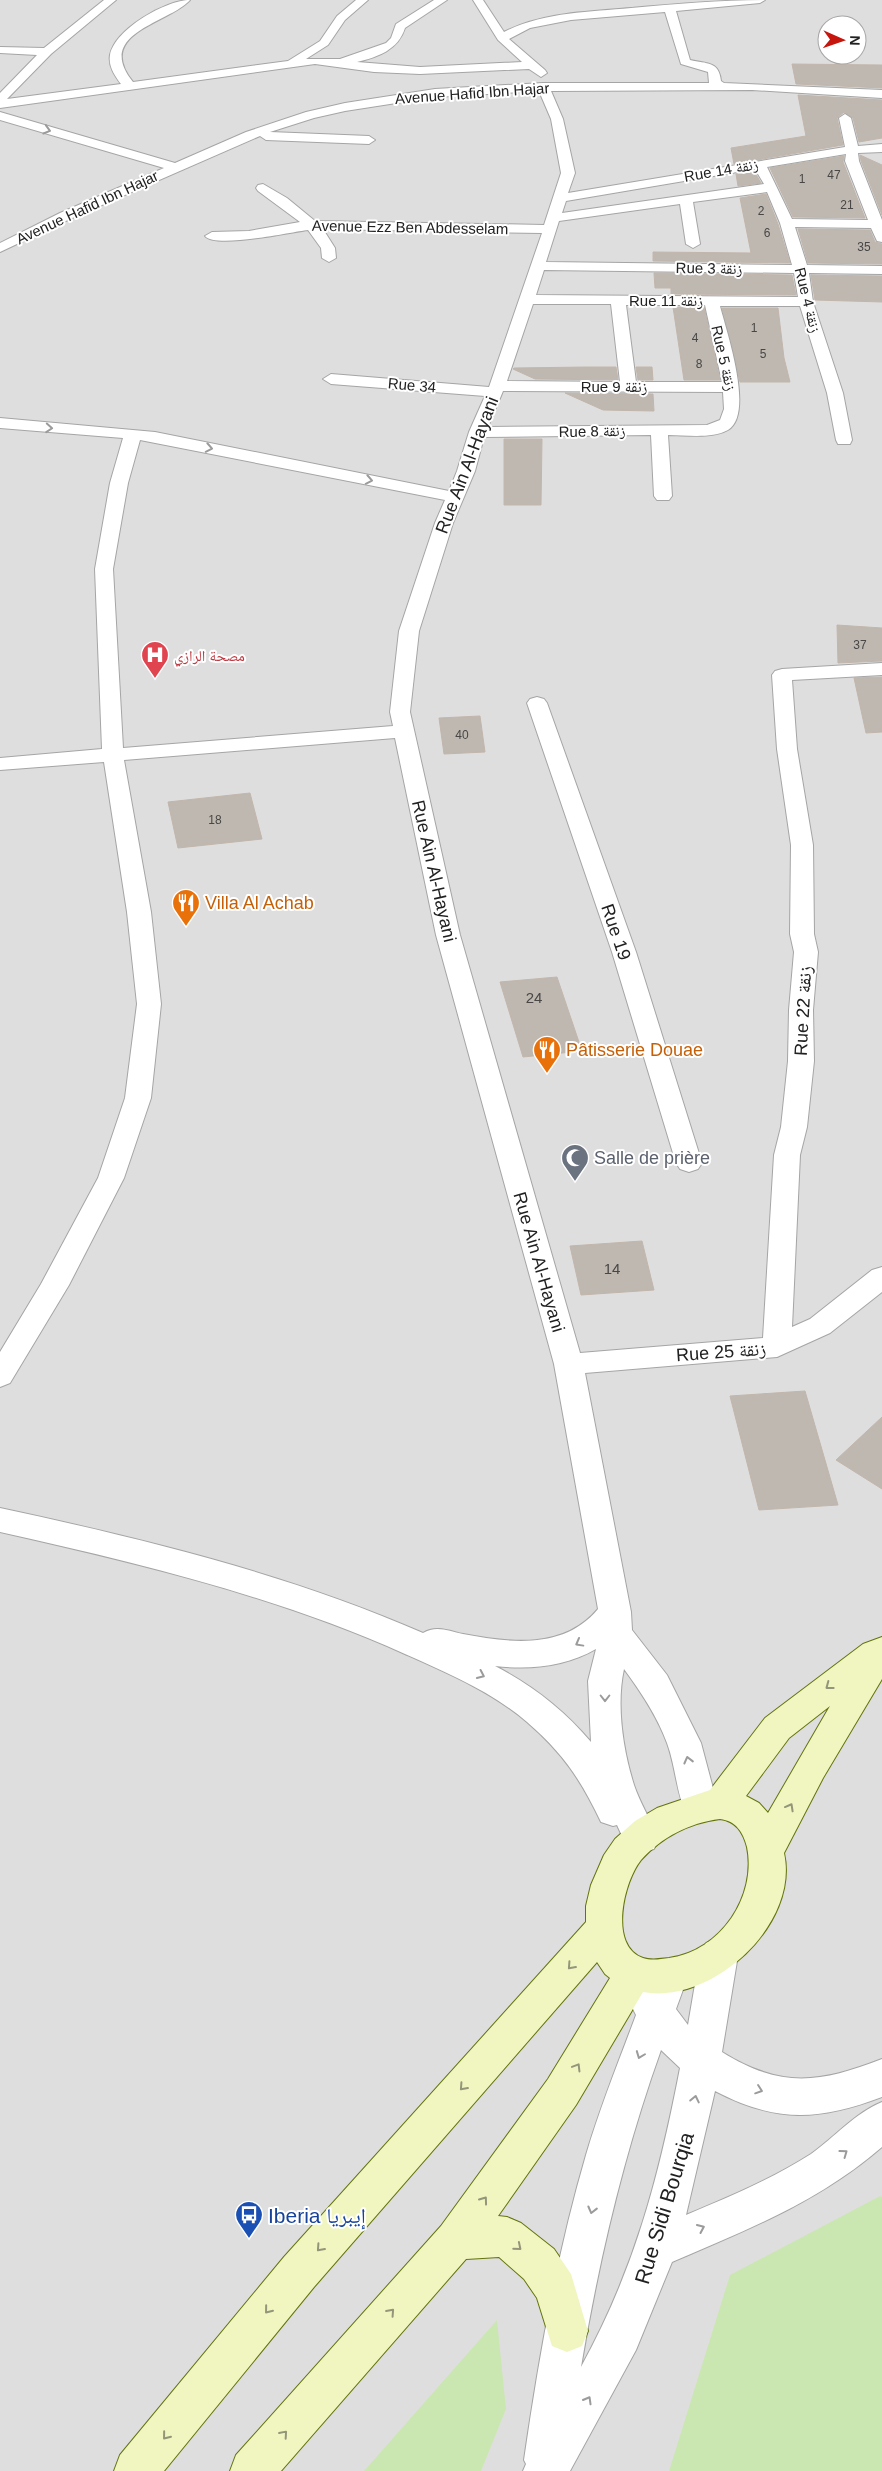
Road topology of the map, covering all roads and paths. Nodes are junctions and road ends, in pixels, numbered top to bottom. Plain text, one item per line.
1 (111, 0) edge
2 (186, 0) edge
3 (362, 0) edge
4 (442, 0) edge
5 (478, 0) edge
6 (493, 0) edge
7 (760, 0) edge
8 (670, 9) junction
9 (490, 18) junction
10 (502, 38) junction
11 (0, 50) edge
12 (48, 52) junction
13 (344, 62) junction
14 (289, 64) junction
15 (532, 66) junction
16 (720, 85) junction
17 (130, 87) junction
18 (543, 87) junction
19 (560, 87) junction
20 (597, 88) junction
21 (882, 94) edge
22 (584, 98) dead end
23 (0, 100) edge
24 (0, 104) edge
25 (0, 116) edge
26 (845, 118) dead end
27 (250, 135) junction
28 (369, 140) dead end
29 (882, 148) edge
30 (852, 149) junction
31 (759, 164) junction
32 (175, 167) junction
33 (772, 187) junction
34 (263, 188) dead end
35 (686, 199) junction
36 (554, 215) junction
37 (786, 223) junction
38 (879, 224) edge
39 (310, 225) junction
40 (212, 236) dead end
41 (882, 238) edge
42 (693, 244) dead end
43 (0, 248) edge
44 (329, 258) dead end
45 (536, 266) junction
46 (801, 269) junction
47 (882, 270) edge
48 (527, 299) junction
49 (618, 299) junction
50 (711, 300) junction
51 (806, 302) junction
52 (331, 379) dead end
53 (629, 386) junction
54 (730, 387) junction
55 (495, 389) junction
56 (0, 424) edge
57 (659, 430) junction
58 (707, 430) joint
59 (477, 432) junction
60 (133, 434) junction
61 (844, 440) dead end
62 (663, 496) dead end
63 (454, 497) junction
64 (882, 670) edge
65 (537, 703) dead end
66 (403, 731) junction
67 (113, 755) junction
68 (0, 764) edge
69 (690, 1164) dead end
70 (882, 1277) edge
71 (777, 1347) junction
72 (569, 1364) junction
73 (0, 1376) edge
74 (0, 1520) edge
75 (615, 1622) junction
76 (390, 1631) junction
77 (882, 1649) edge
78 (710, 1805) junction
79 (634, 1845) junction
80 (767, 1849) junction
81 (603, 1929) junction
82 (720, 1955) junction
83 (649, 1975) junction
84 (656, 2013) junction
85 (702, 2060) junction
86 (882, 2077) edge
87 (882, 2121) edge
88 (456, 2240) junction
89 (656, 2248) junction
90 (567, 2332) junction
91 (136, 2471) edge
92 (252, 2471) edge
93 (545, 2471) edge

1 - 12 street
2 - 17 street
3 - 14 street
4 - 13 street
5 - 9 street
6 - 9 street
7 - 8 street
8 - 10 street
8 - 16 street
9 - 10 street
10 - 15 street
11 - 12 street
12 - 23 street
13 - 14 street
13 - 15 street
14 - 17 street
15 - 19 street
16 - 20 street, Avenue Hafid Ibn Hajar
16 - 21 street, Avenue Hafid Ibn Hajar
17 - 24 street
18 - 19 street, Avenue Hafid Ibn Hajar
18 - 27 street, Avenue Hafid Ibn Hajar
18 - 36 street, Rue Ain Al-Hayani
19 - 20 street, Avenue Hafid Ibn Hajar
20 - 22 street
25 -> 32 street
26 - 30 street
27 - 28 street
27 - 32 street, Avenue Hafid Ibn Hajar
29 - 30 street, Rue 14 زنقة
30 - 31 street, Rue 14 زنقة
30 - 38 street
31 - 33 street, Rue 4 زنقة
31 - 36 street, Rue 14 زنقة
32 - 43 street, Avenue Hafid Ibn Hajar
33 - 35 street
33 - 37 street, Rue 4 زنقة
34 - 39 street
35 - 36 street
35 - 42 street
36 - 39 street, Avenue Ezz Ben Abdesselam
36 - 45 street, Rue Ain Al-Hayani
37 - 38 street
37 - 46 street, Rue 4 زنقة
38 - 41 street
39 - 40 street, Avenue Ezz Ben Abdesselam
39 - 44 street
45 - 46 street, Rue 3 زنقة
45 - 48 street, Rue Ain Al-Hayani
46 - 47 street, Rue 3 زنقة
46 - 51 street, Rue 4 زنقة
48 - 49 street, Rue 11 زنقة
48 - 55 street, Rue Ain Al-Hayani
49 - 50 street, Rue 11 زنقة
49 - 53 street
50 - 51 street, Rue 11 زنقة
50 - 54 street, Rue 5 زنقة
51 - 61 street, Rue 4 زنقة
52 - 55 street, Rue 34
53 - 54 street, Rue 9 زنقة
53 - 55 street, Rue 9 زنقة
54 - 58 street, Rue 5 زنقة
55 - 59 street, Rue Ain Al-Hayani
56 -> 60 street
57 - 58 street, Rue 8 زنقة
57 - 59 street, Rue 8 زنقة
57 - 62 street
59 - 63 street, Rue Ain Al-Hayani
60 -> 63 street
60 - 67 street
63 - 66 street, Rue Ain Al-Hayani
64 - 71 street, Rue 22 زنقة
65 - 69 street, Rue 19
66 - 67 street
66 - 72 street, Rue Ain Al-Hayani
67 - 68 street
67 - 73 street
70 - 71 street, Rue 25 زنقة
71 - 72 street, Rue 25 زنقة
72 - 75 street, Rue Ain Al-Hayani
74 - 76 street
75 -> 76 street
78 -> 75 street, Rue Ain Al-Hayani
75 -> 79 street, Rue Ain Al-Hayani
76 -> 79 street
77 -> 78 main road
80 -> 77 main road
78 - 79 main road
78 - 80 main road
79 - 81 main road
80 - 82 main road
81 - 83 main road
81 -> 91 main road
82 - 83 main road
82 - 85 street, Rue Sidi Bourqia
83 - 84 street, Rue Sidi Bourqia
88 -> 83 main road
84 - 85 street
84 -> 90 street, Rue Sidi Bourqia
85 -> 86 street
89 -> 85 street, Rue Sidi Bourqia
89 -> 87 street
88 -> 90 main road
92 -> 88 main road
93 -> 89 street, Rue Sidi Bourqia
90 - 93 street, Rue Sidi Bourqia

